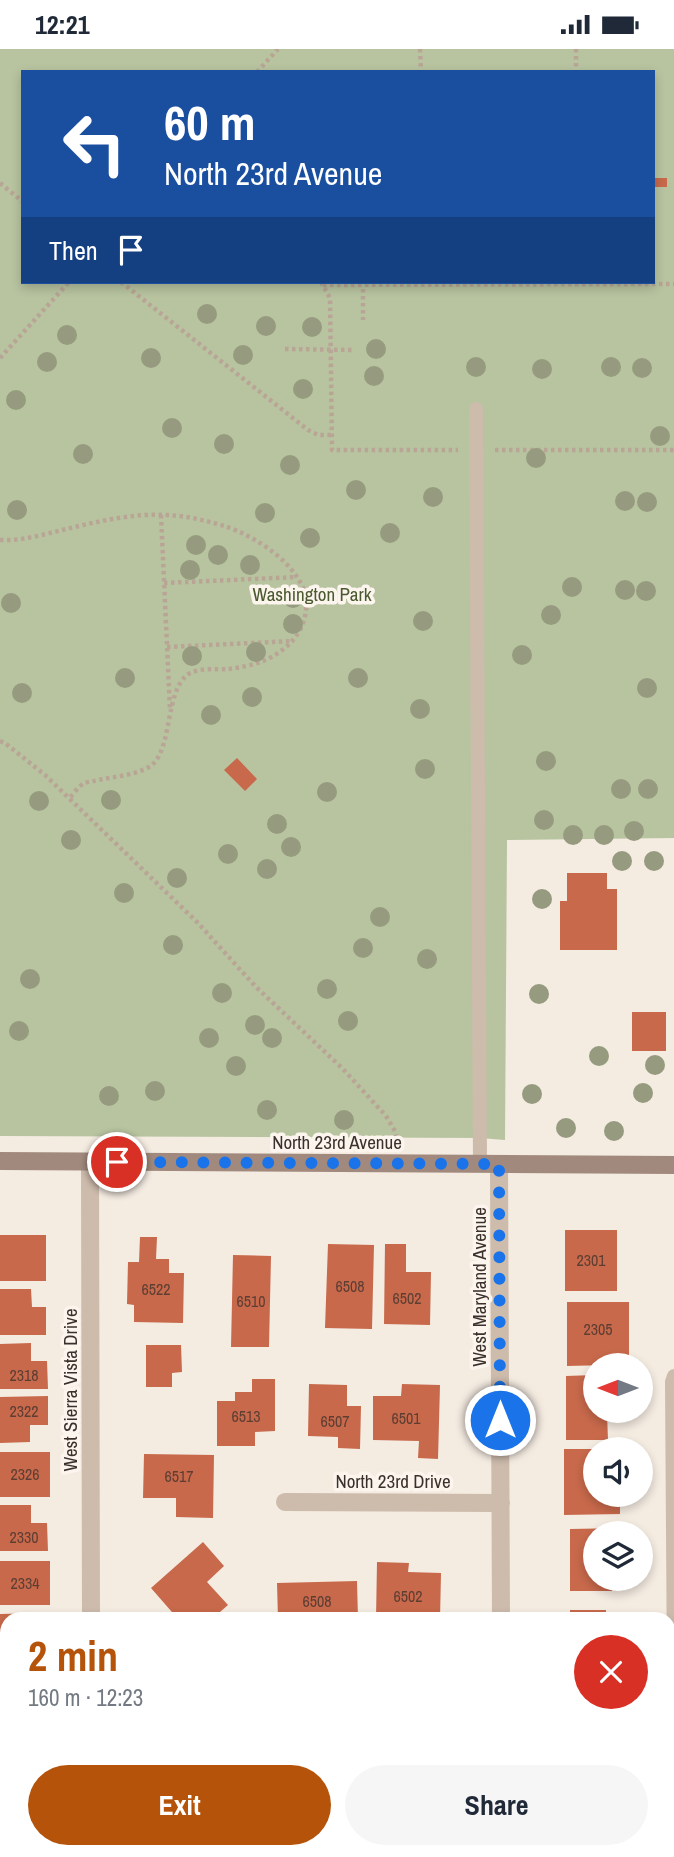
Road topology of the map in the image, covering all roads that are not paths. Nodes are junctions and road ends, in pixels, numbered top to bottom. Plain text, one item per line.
1 (476, 409) dead end
2 (0, 1161) edge
3 (90, 1161) junction
4 (480, 1164) junction
5 (499, 1164) junction
6 (674, 1165) edge
7 (674, 1376) edge
8 (285, 1502) dead end
9 (501, 1503) junction
10 (91, 1612) edge
11 (501, 1612) edge
12 (674, 1612) edge

1 - 4 lane
2 - 3 street, North 23rd Avenue
3 - 4 street, North 23rd Avenue
3 - 10 street, West Sierra Vista Drive
4 - 5 street, North 23rd Avenue
5 - 6 street, North 23rd Avenue
5 - 9 street, West Maryland Avenue
7 - 12 lane
8 - 9 street, North 23rd Drive
9 - 11 street, West Maryland Avenue

